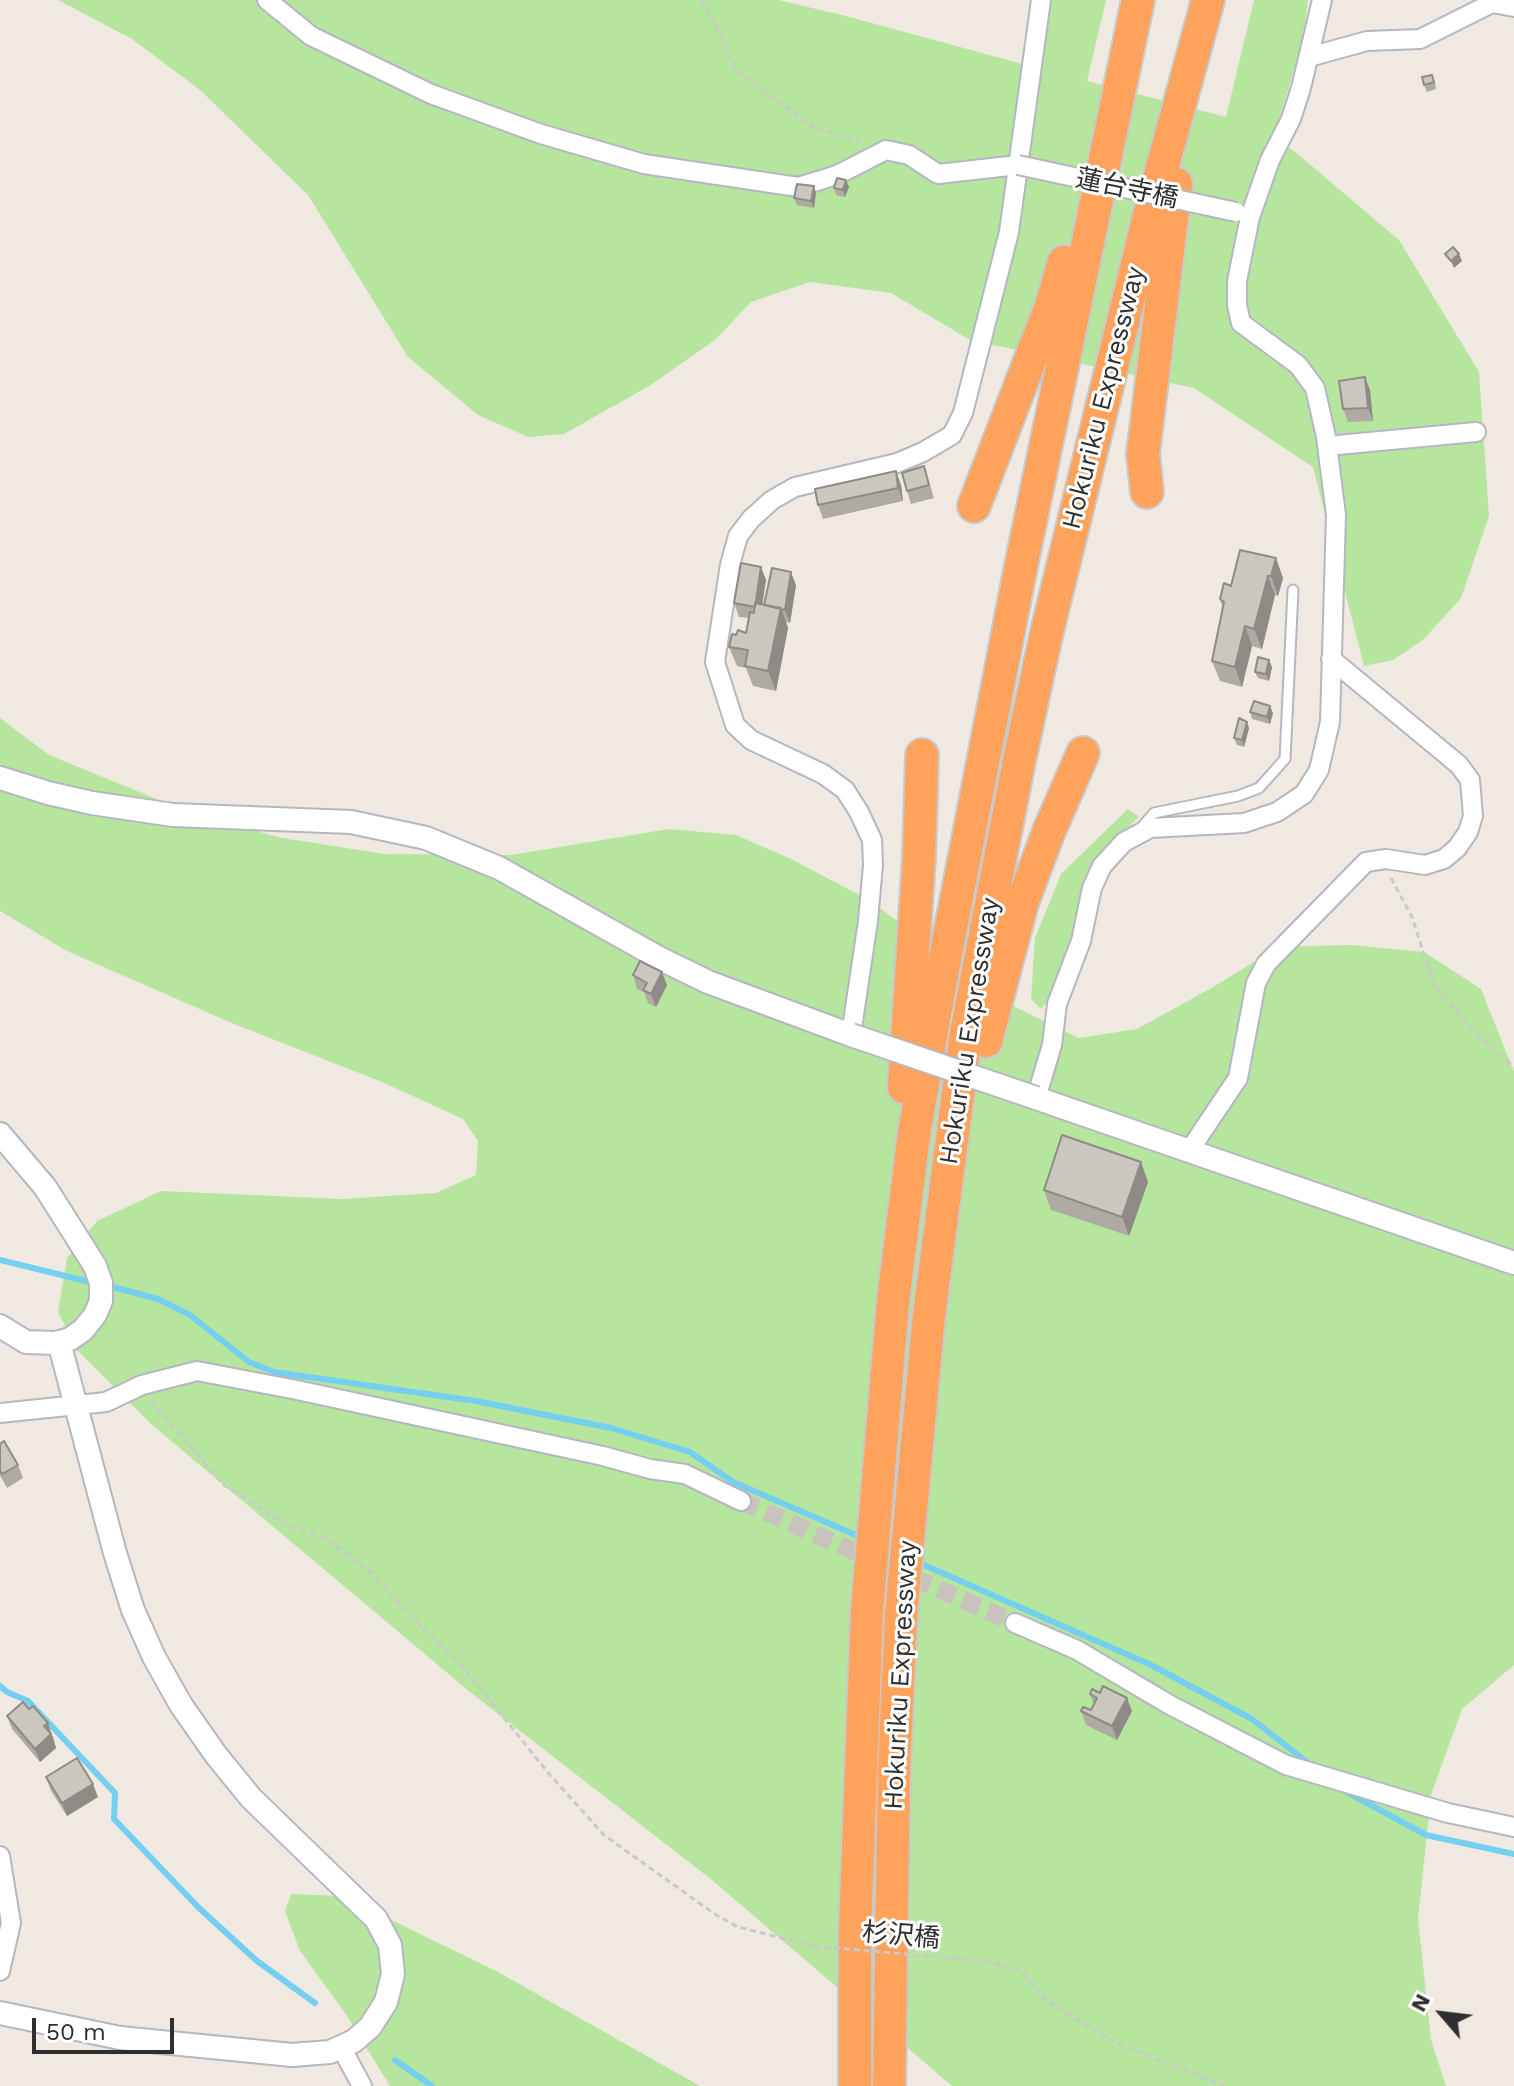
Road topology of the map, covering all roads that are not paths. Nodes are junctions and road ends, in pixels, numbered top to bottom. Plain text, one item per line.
1 (267, 0) edge
2 (1041, 0) edge
3 (1128, 0) edge
4 (1138, 0) edge
5 (1210, 0) edge
6 (1322, 0) edge
7 (1514, 7) edge
8 (1309, 57) junction
9 (1018, 165) junction
10 (1243, 215) junction
11 (1476, 432) dead end
12 (1327, 446) junction
13 (1147, 492) dead end
14 (974, 506) dead end
15 (1293, 590) dead end
16 (1331, 659) junction
17 (1083, 753) dead end
18 (922, 755) dead end
19 (0, 778) edge
20 (1135, 836) junction
21 (851, 1035) junction
22 (1036, 1098) junction
23 (0, 1134) edge
24 (1189, 1151) junction
25 (1514, 1263) edge
26 (893, 1302) junction
27 (0, 1326) edge
28 (59, 1342) junction
29 (76, 1404) junction
30 (0, 1413) edge
31 (914, 1459) junction
32 (741, 1501) tunnel mouth
33 (1015, 1623) tunnel mouth
34 (1514, 1827) edge
35 (0, 1856) edge
36 (0, 1971) edge
37 (0, 2013) edge
38 (341, 2047) junction
39 (362, 2086) edge
40 (855, 2086) edge
41 (889, 2086) edge

1 - 9 street, 蓮台寺橋
2 - 9 street
3 - 14 highway
4 - 26 highway, Hokuriku Expressway
5 - 13 highway
5 - 31 highway, Hokuriku Expressway
6 - 8 street
7 - 8 street
8 - 10 street
9 - 10 street, 蓮台寺橋, bridge
9 - 21 street
10 - 12 street
11 - 12 street
12 - 16 street
15 - 20 lane
16 - 20 street
16 - 24 street
17 - 31 highway
18 - 26 highway
19 - 21 street
20 - 22 street
21 - 22 street, bridge
22 - 24 street
23 - 28 street
24 - 25 street
26 - 40 highway, Hokuriku Expressway
27 - 28 street
28 - 29 street
29 - 30 street
29 - 32 street
29 - 38 street
31 - 41 highway, Hokuriku Expressway
33 - 34 street
35 - 36 street
37 - 38 street
38 - 39 street

